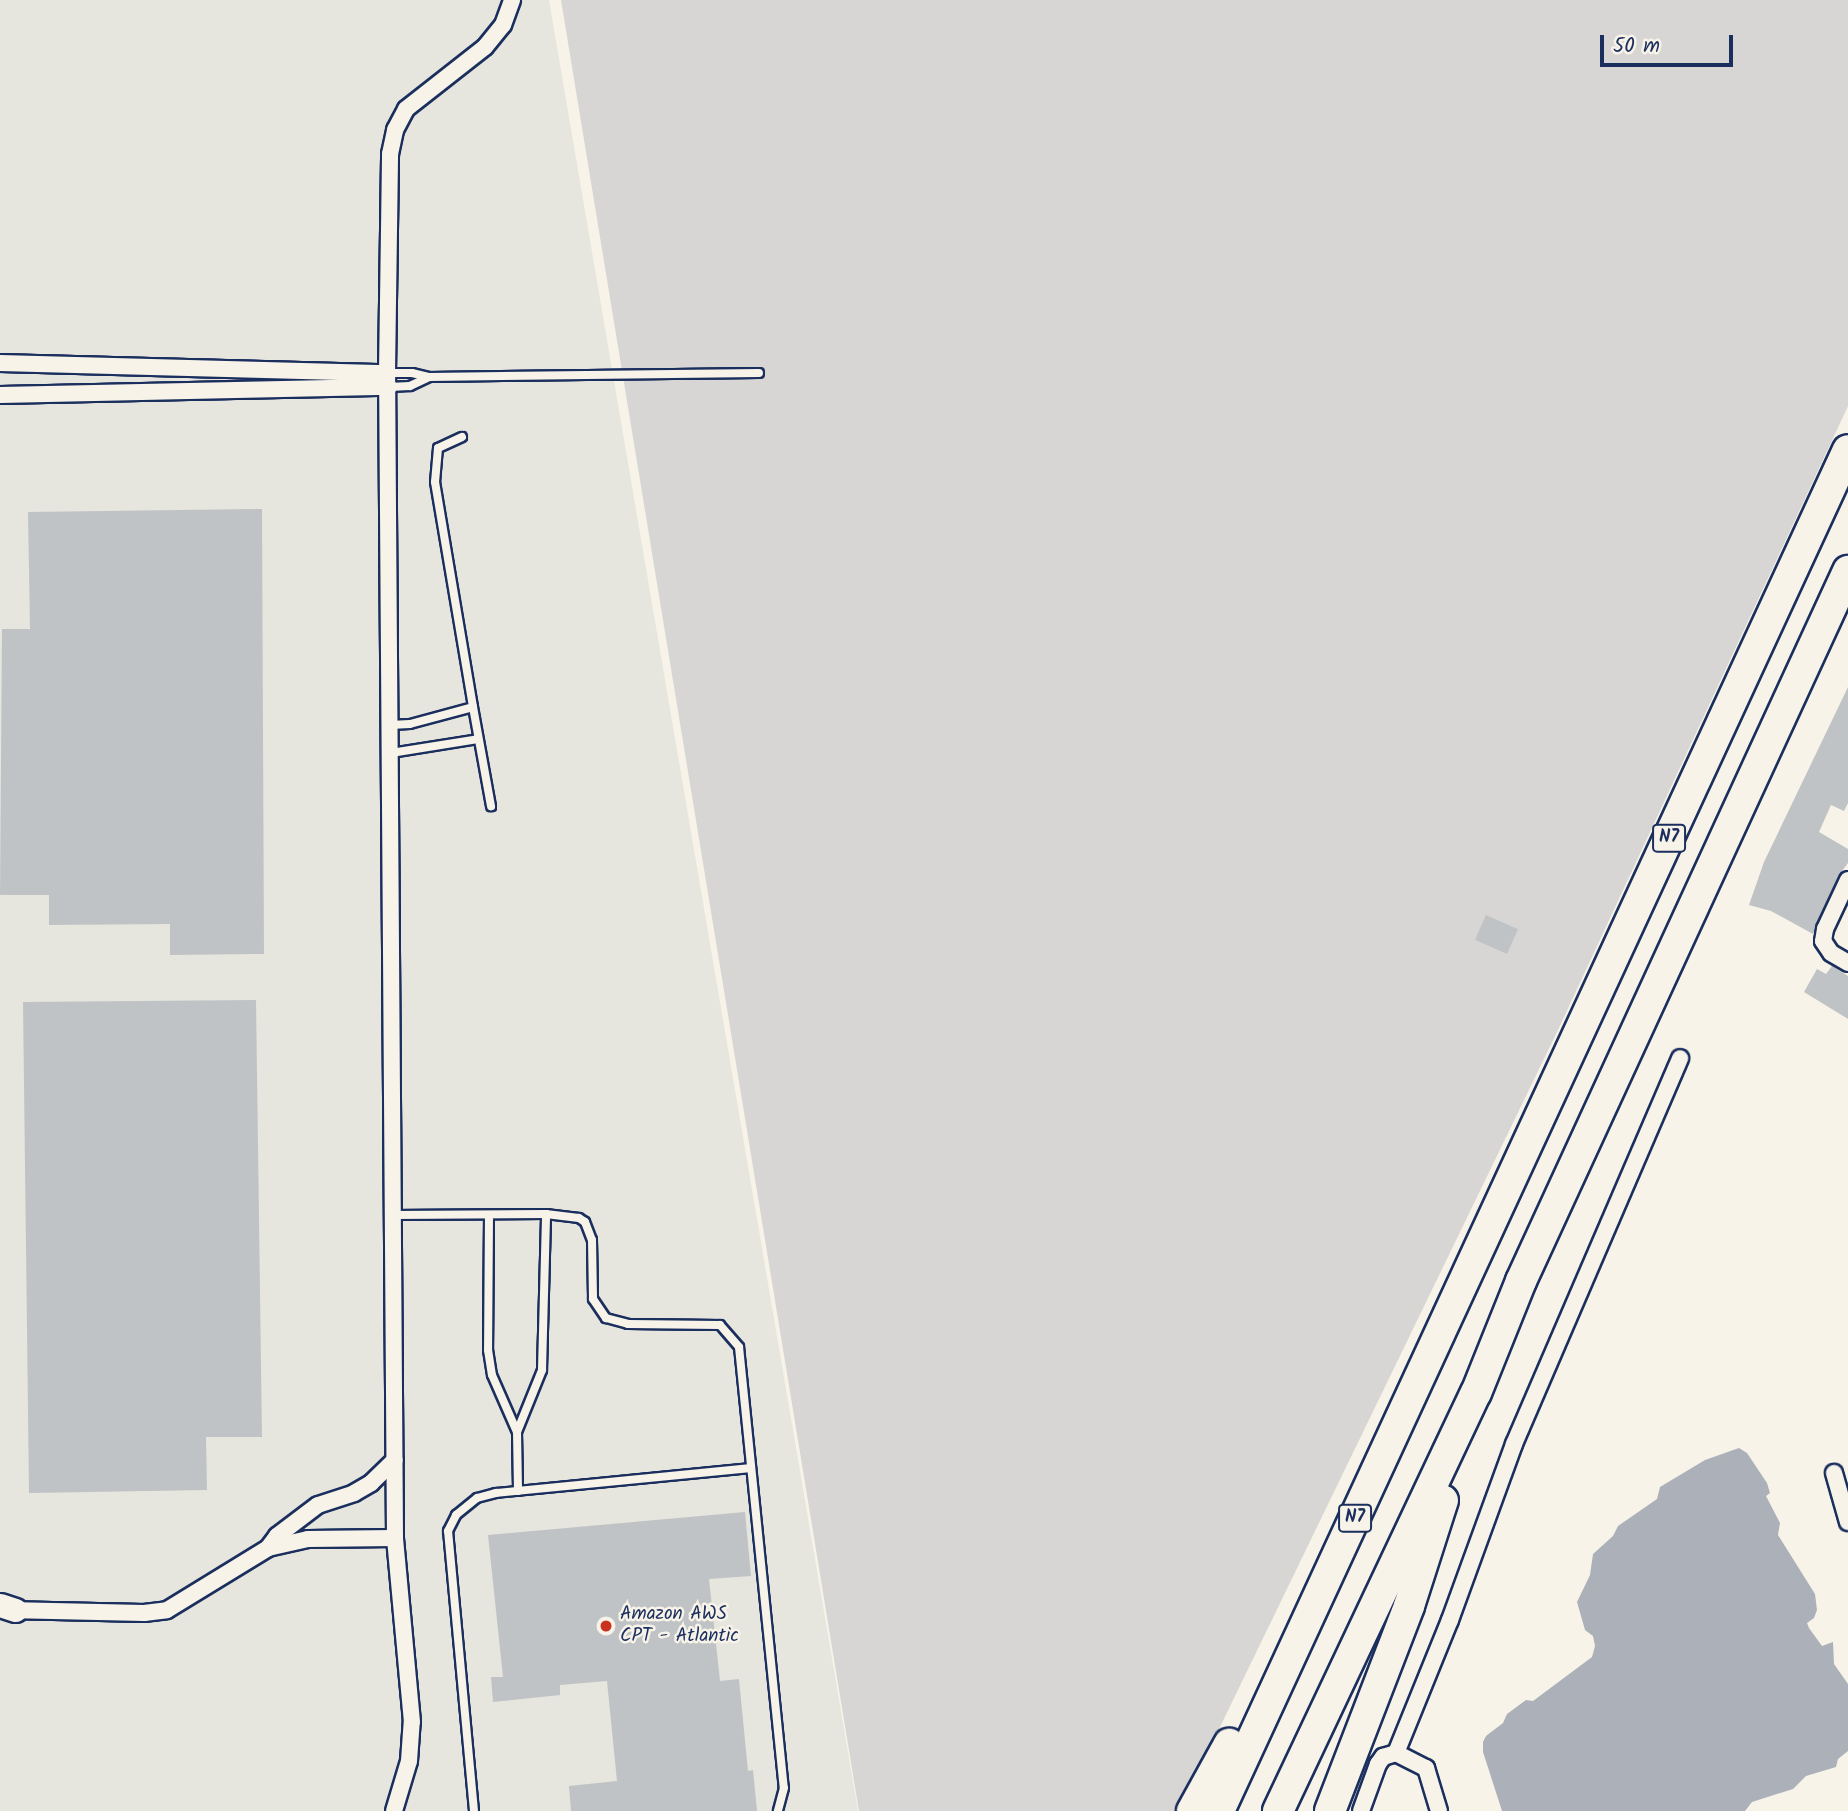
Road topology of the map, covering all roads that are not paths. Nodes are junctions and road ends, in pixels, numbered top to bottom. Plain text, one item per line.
1 (512, 0) edge
2 (0, 363) edge
3 (759, 373) dead end
4 (429, 377) junction
5 (388, 380) junction
6 (0, 395) edge
7 (462, 437) dead end
8 (1848, 450) edge
9 (1848, 572) edge
10 (473, 707) junction
11 (390, 725) junction
12 (478, 739) junction
13 (390, 753) junction
14 (491, 806) dead end
15 (1848, 880) edge
16 (1848, 963) edge
17 (1680, 1058) dead end
18 (546, 1214) junction
19 (393, 1215) junction
20 (489, 1215) junction
21 (1490, 1226) junction
22 (1476, 1393) junction
23 (516, 1432) junction
24 (395, 1460) junction
25 (750, 1468) junction
26 (1834, 1473) dead end
27 (518, 1490) junction
28 (1848, 1522) edge
29 (395, 1538) junction
30 (268, 1548) junction
31 (4, 1609) edge
32 (1396, 1754) junction
33 (1436, 1807) edge
34 (394, 1811) edge
35 (474, 1811) edge
36 (778, 1811) edge
37 (1192, 1811) edge
38 (1219, 1811) edge
39 (1278, 1811) edge
40 (1330, 1811) edge
41 (1361, 1811) edge

1 - 5 street
2 - 5 street
3 - 4 lane
4 - 5 lane
4 - 5 lane
5 - 6 street
5 - 11 street
7 - 10 lane
8 - 21 highway, N7
9 - 22 highway
10 - 11 lane
10 - 12 lane
11 - 13 street
12 - 13 lane
12 - 14 lane
13 - 19 street
15 - 16 street
17 - 32 street
18 - 20 lane
18 - 23 lane
18 - 25 lane
19 - 20 lane
19 - 24 street
20 - 23 lane
21 - 37 highway
21 - 38 highway, N7
22 - 39 highway
22 - 40 highway
23 - 27 lane
24 - 29 street
24 - 30 street
25 - 27 lane
25 - 36 lane
26 - 28 street
27 - 35 lane
29 - 30 street
29 - 34 street
30 - 31 street
32 - 33 street
32 - 41 street

